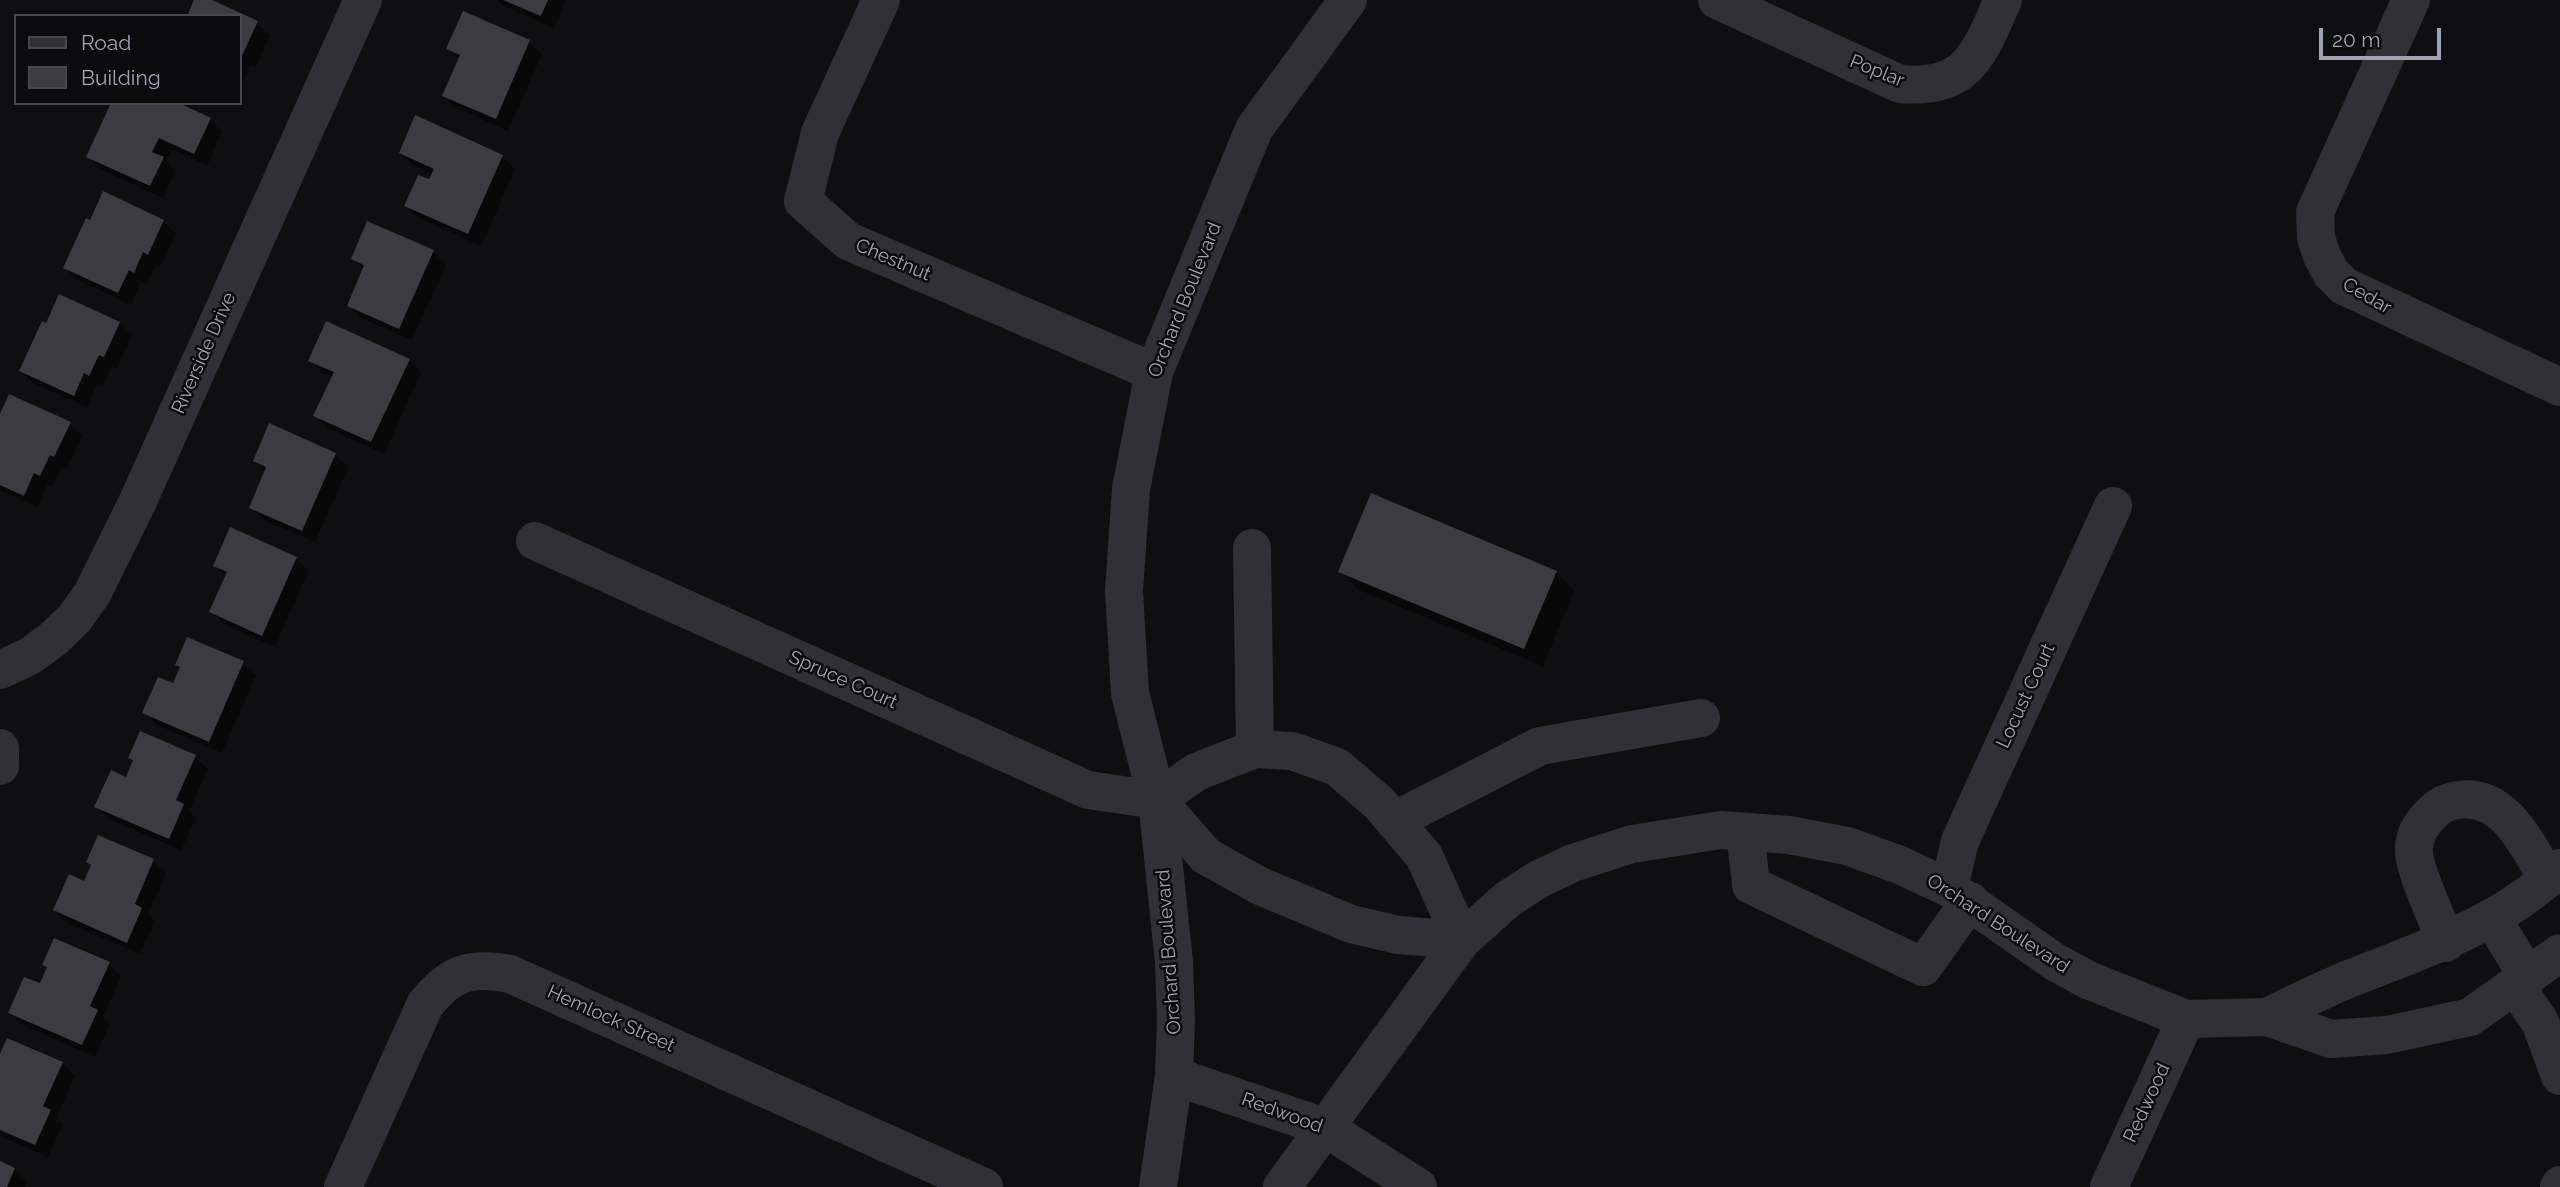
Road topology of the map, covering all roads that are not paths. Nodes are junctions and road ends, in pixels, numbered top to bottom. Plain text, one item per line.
1 (363, 0) edge
2 (881, 0) edge
3 (1717, 0) edge
4 (2003, 0) edge
5 (2412, 0) edge
6 (1329, 5) edge
7 (1154, 372) junction
8 (2560, 387) edge
9 (2113, 506) dead end
10 (536, 541) dead end
11 (1252, 548) dead end
12 (0, 670) edge
13 (1701, 718) dead end
14 (0, 748) edge
15 (1255, 749) junction
16 (0, 766) edge
17 (1157, 800) junction
18 (1394, 821) junction
19 (1745, 832) junction
20 (2554, 874) edge
21 (1959, 895) junction
22 (2493, 919) junction
23 (1462, 940) junction
24 (2446, 943) junction
25 (2543, 969) edge
26 (2267, 1017) junction
27 (2186, 1019) junction
28 (1174, 1076) junction
29 (2560, 1076) edge
30 (1324, 1127) junction
31 (343, 1187) edge
32 (984, 1187) edge
33 (1158, 1187) edge
34 (1282, 1187) edge
35 (1418, 1187) edge
36 (2109, 1187) edge

1 - 12 street, Riverside Drive
2 - 7 street, Chestnut
3 - 4 street, Poplar
5 - 8 street, Cedar
6 - 7 street, Orchard Boulevard
7 - 17 street, Orchard Boulevard
9 - 21 street, Locust Court
10 - 17 street, Spruce Court
11 - 15 street
13 - 18 street
14 - 16 street
15 - 17 street
15 - 18 street
17 - 23 street, Orchard Boulevard
17 - 28 street, Orchard Boulevard
18 - 23 street
19 - 21 street, Orchard Boulevard
19 - 21 street
19 - 23 street, Orchard Boulevard
20 - 22 street, Orchard Boulevard
20 - 24 street
21 - 27 street, Orchard Boulevard
22 - 24 street, Orchard Boulevard
22 - 25 street
23 - 30 street, Orchard Boulevard
24 - 26 street, Orchard Boulevard
25 - 26 street, Orchard Boulevard
25 - 29 street
26 - 27 street, Orchard Boulevard
27 - 36 street, Redwood
28 - 30 street, Redwood
28 - 33 street, Orchard Boulevard
30 - 34 street, Orchard Boulevard
30 - 35 street, Redwood
31 - 32 street, Hemlock Street

